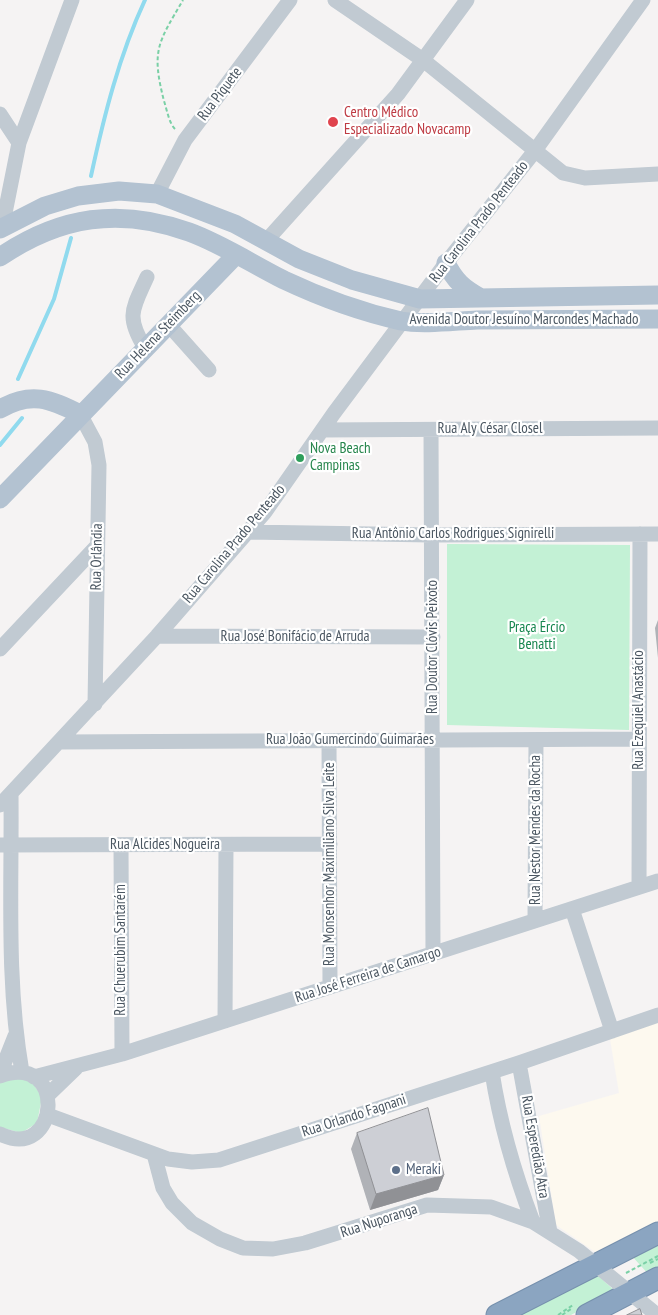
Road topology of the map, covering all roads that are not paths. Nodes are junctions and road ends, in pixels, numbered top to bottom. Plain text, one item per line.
1 (72, 0) edge
2 (290, 0) edge
3 (335, 0) edge
4 (467, 0) edge
5 (643, 0) edge
6 (423, 60) junction
7 (0, 114) edge
8 (19, 143) junction
9 (534, 152) junction
10 (658, 168) edge
11 (650, 174) edge
12 (157, 194) junction
13 (149, 222) junction
14 (1, 229) edge
15 (266, 241) junction
16 (236, 255) junction
17 (0, 257) edge
18 (446, 263) junction
19 (147, 277) dead end
20 (352, 280) junction
21 (658, 295) edge
22 (481, 298) junction
23 (420, 299) junction
24 (342, 304) junction
25 (658, 319) edge
26 (403, 321) junction
27 (168, 324) junction
28 (145, 348) junction
29 (209, 370) dead end
30 (0, 409) edge
31 (80, 414) junction
32 (658, 428) edge
33 (322, 430) junction
34 (431, 430) junction
35 (0, 499) edge
36 (248, 532) junction
37 (640, 534) junction
38 (658, 534) edge
39 (432, 535) junction
40 (97, 546) junction
41 (157, 636) junction
42 (433, 637) junction
43 (0, 649) edge
44 (95, 704) junction
45 (639, 739) junction
46 (329, 740) junction
47 (434, 740) junction
48 (536, 740) junction
49 (60, 742) junction
50 (5, 800) edge
51 (226, 844) junction
52 (330, 844) junction
53 (6, 845) edge
54 (120, 845) junction
55 (658, 881) edge
56 (639, 887) junction
57 (572, 909) junction
58 (535, 920) junction
59 (433, 954) junction
60 (6, 975) edge
61 (330, 987) junction
62 (658, 1015) edge
63 (225, 1021) junction
64 (612, 1031) junction
65 (16, 1035) junction
66 (122, 1054) junction
67 (520, 1063) junction
68 (77, 1067) junction
69 (492, 1072) junction
70 (0, 1075) edge
71 (28, 1075) junction
72 (48, 1094) junction
73 (48, 1115) junction
74 (3, 1140) edge
75 (154, 1154) junction
76 (533, 1222) junction
77 (550, 1232) junction
78 (658, 1233) edge
79 (596, 1265) junction
80 (658, 1278) edge
81 (628, 1293) junction
82 (497, 1315) edge
83 (587, 1315) edge
84 (657, 1315) edge

1 - 8 street
2 - 12 street, Rua Piquete
3 - 6 street
4 - 6 street
5 - 9 street, Rua Carolina Prado Penteado
6 - 9 street
6 - 15 street
7 - 8 street
8 - 14 street
9 - 11 street
9 - 18 street, Rua Carolina Prado Penteado
10 - 11 street
12 - 13 main road
12 - 14 main road, Avenida Doutor Jesuíno Marcondes Machado
12 - 15 main road, Avenida Doutor Jesuíno Marcondes Machado
13 - 16 main road, Avenida Doutor Jesuíno Marcondes Machado
13 - 17 main road, Avenida Doutor Jesuíno Marcondes Machado
15 - 20 main road, Avenida Doutor Jesuíno Marcondes Machado
16 - 24 main road, Avenida Doutor Jesuíno Marcondes Machado
16 - 27 main road, Rua Helena Steimberg
18 - 22 main road
18 - 23 street, Rua Carolina Prado Penteado
19 - 28 street
20 - 23 main road, Avenida Doutor Jesuíno Marcondes Machado
20 - 24 main road
21 - 22 main road, Avenida Doutor Jesuíno Marcondes Machado
22 - 23 main road, Avenida Doutor Jesuíno Marcondes Machado
23 - 26 street, Rua Carolina Prado Penteado
24 - 26 main road, Avenida Doutor Jesuíno Marcondes Machado
25 - 26 main road, Avenida Doutor Jesuíno Marcondes Machado
26 - 33 street, Rua Carolina Prado Penteado
27 - 28 main road, Rua Helena Steimberg
27 - 29 street
28 - 31 main road, Rua Helena Steimberg
30 - 31 main road
31 - 35 main road, Rua Helena Steimberg
31 - 40 street, Rua Orlândia
32 - 34 street, Rua Aly César Closel
33 - 34 street, Rua Aly César Closel
33 - 36 street, Rua Carolina Prado Penteado
34 - 39 street, Rua Doutor Clóvis Peixoto
36 - 39 street, Rua Antônio Carlos Rodrigues Signirelli
36 - 41 street, Rua Carolina Prado Penteado
37 - 38 street, Rua Antônio Carlos Rodrigues Signirelli
37 - 39 street, Rua Antônio Carlos Rodrigues Signirelli
37 - 45 street, Rua Ezequiel Anastácio
39 - 42 street, Rua Doutor Clóvis Peixoto
40 - 43 street
40 - 44 street, Rua Orlândia
41 - 42 street, Rua José Bonifácio de Arruda
41 - 44 street, Rua Carolina Prado Penteado
42 - 47 street, Rua Doutor Clóvis Peixoto
44 - 49 street, Rua Carolina Prado Penteado
45 - 48 street, Rua João Gumercindo Guimarães
45 - 56 street, Rua Ezequiel Anastácio
46 - 47 street, Rua João Gumercindo Guimarães
46 - 49 street, Rua João Gumercindo Guimarães
46 - 52 street, Rua Monsenhor Maximiliano Silva Leite
47 - 48 street, Rua João Gumercindo Guimarães
47 - 59 street, Rua Doutor Clóvis Peixoto
48 - 58 street, Rua Nestor Mendes da Rocha
49 - 50 street, Rua Carolina Prado Penteado
50 - 53 street
51 - 52 street, Rua Alcides Nogueira
51 - 54 street, Rua Alcides Nogueira
51 - 63 street
52 - 61 street, Rua Monsenhor Maximiliano Silva Leite
53 - 54 street, Rua Alcides Nogueira
53 - 60 street
54 - 66 street, Rua Chuerubim Santarém
55 - 56 street, Rua José Ferreira de Camargo
56 - 57 street, Rua José Ferreira de Camargo
57 - 58 street, Rua José Ferreira de Camargo
57 - 64 street
58 - 59 street, Rua José Ferreira de Camargo
59 - 61 street, Rua José Ferreira de Camargo
60 - 65 street
61 - 63 street, Rua José Ferreira de Camargo
62 - 64 street, Rua Orlando Fagnani
63 - 66 street, Rua José Ferreira de Camargo
64 - 67 street, Rua Orlando Fagnani
65 - 70 street
65 - 71 street
66 - 68 street, Rua José Ferreira de Camargo
67 - 69 street, Rua Orlando Fagnani
67 - 77 street, Rua Esperedião Atra
68 - 71 street, Rua José Ferreira de Camargo
68 - 72 street, Rua José Ferreira de Camargo
69 - 75 street, Rua Orlando Fagnani
69 - 76 street
70 - 71 street, Rua José Ferreira de Camargo
71 - 72 street
72 - 73 street
73 - 74 street
73 - 75 street, Rua Orlando Fagnani
75 - 76 street, Rua Nuporanga
76 - 77 street, Rua Nuporanga
77 - 79 street, Rua Nuporanga
78 - 79 highway
79 - 81 street, Rua Nuporanga
79 - 82 highway
80 - 81 highway
81 - 83 highway
81 - 84 street, Rua Nuporanga

